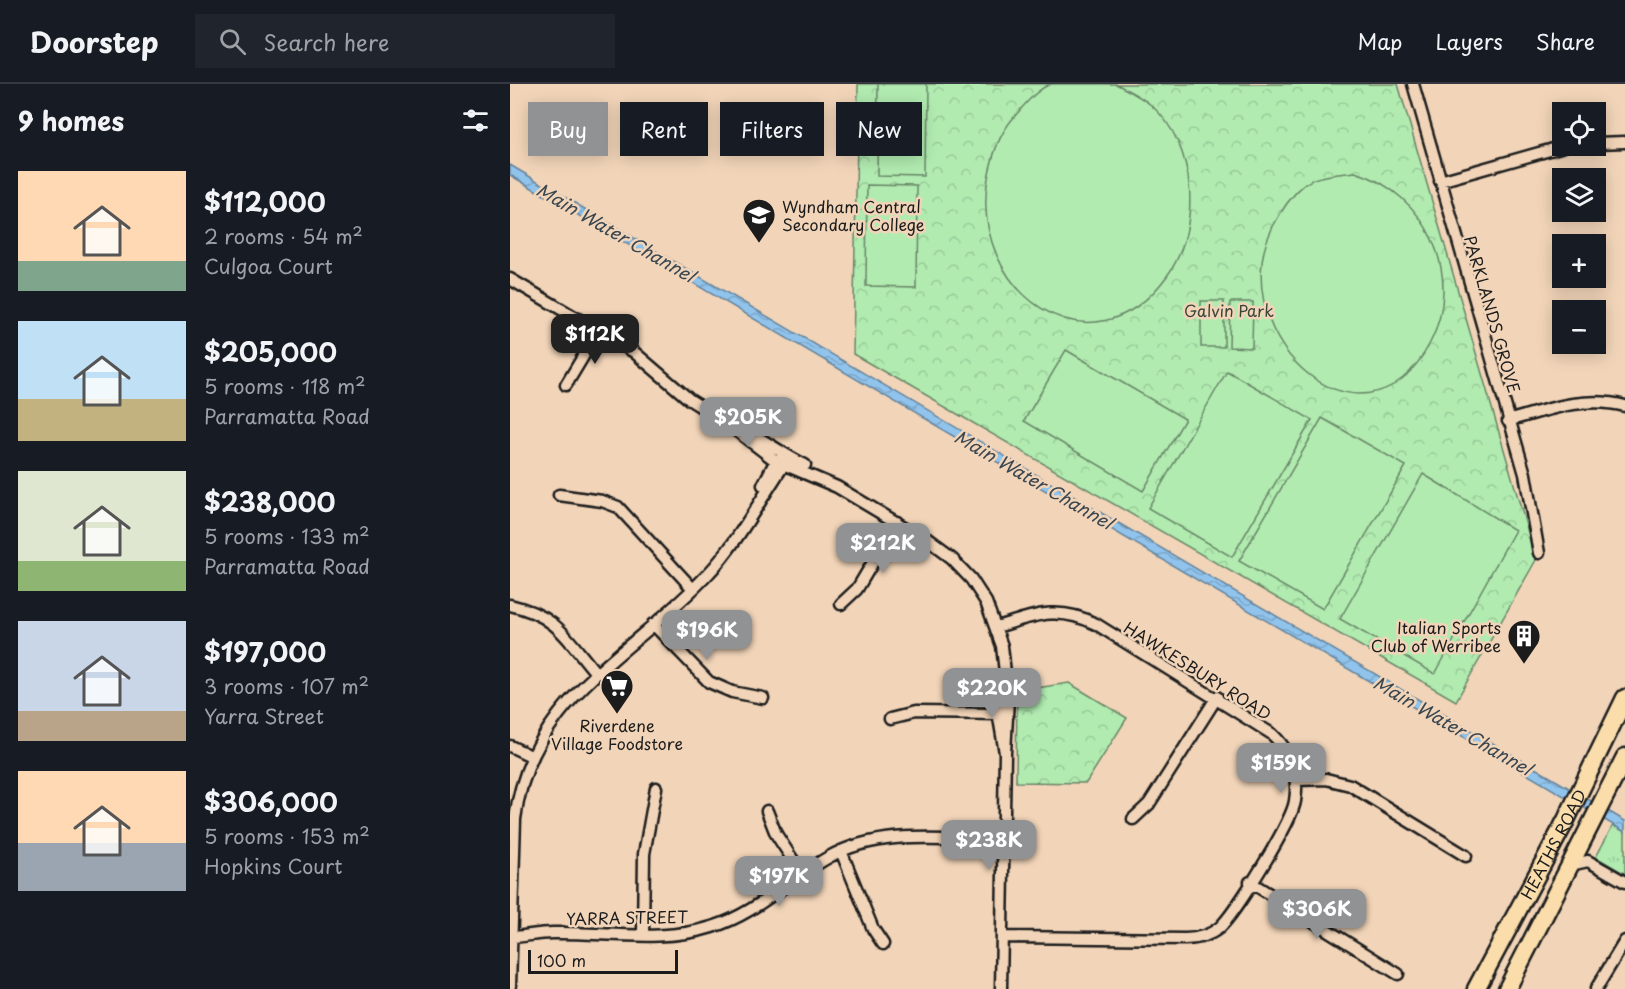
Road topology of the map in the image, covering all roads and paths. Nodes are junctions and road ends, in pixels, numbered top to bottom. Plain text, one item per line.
1 (1413, 84) edge
2 (1606, 142) edge
3 (1625, 142) edge
4 (1552, 149) edge
5 (1440, 181) junction
6 (510, 279) edge
7 (599, 330) junction
8 (566, 385) dead end
9 (1625, 406) edge
10 (1508, 421) junction
11 (781, 460) junction
12 (558, 495) dead end
13 (897, 522) junction
14 (1539, 553) dead end
15 (693, 589) junction
16 (841, 604) dead end
17 (510, 605) edge
18 (653, 624) junction
19 (997, 627) junction
20 (596, 674) junction
21 (763, 698) dead end
22 (1217, 698) junction
23 (1625, 698) edge
24 (1002, 714) junction
25 (890, 719) dead end
26 (510, 746) edge
27 (531, 756) junction
28 (1625, 757) edge
29 (1296, 780) junction
30 (656, 788) dead end
31 (766, 810) dead end
32 (1133, 819) dead end
33 (1003, 839) junction
34 (841, 851) junction
35 (1466, 856) dead end
36 (1570, 865) junction
37 (802, 874) junction
38 (1251, 882) junction
39 (1625, 882) edge
40 (513, 932) junction
41 (643, 934) junction
42 (1002, 937) junction
43 (1625, 941) edge
44 (883, 944) dead end
45 (1398, 974) dead end
46 (511, 985) edge
47 (1001, 989) edge
48 (1476, 989) edge
49 (1508, 989) edge
50 (1596, 989) edge

1 - 5 street, PARKLANDS GROVE
2 - 3 street
4 - 5 street
5 - 10 street, PARKLANDS GROVE
6 - 7 street
7 - 8 street
7 - 11 street
9 - 10 street
10 - 14 street, PARKLANDS GROVE
11 - 13 street
11 - 15 street
12 - 15 street
13 - 16 street
13 - 19 street
15 - 18 street
17 - 20 street
18 - 20 street
18 - 21 street
19 - 22 street, HAWKESBURY ROAD
19 - 24 street
20 - 27 street
22 - 29 street, HAWKESBURY ROAD
22 - 32 street
23 - 48 main road, HEATHS ROAD
24 - 25 street
24 - 33 street
26 - 27 street
27 - 40 street
28 - 36 main road, HEATHS ROAD
29 - 35 street
29 - 38 street, HAWKESBURY ROAD
30 - 41 street
31 - 37 street
33 - 34 street, YARRA STREET
33 - 42 street
34 - 37 street, YARRA STREET
34 - 44 street
36 - 39 street
36 - 49 main road, HEATHS ROAD
37 - 41 street, YARRA STREET
38 - 42 street, HAWKESBURY ROAD
38 - 45 street
40 - 41 street, YARRA STREET
40 - 46 street
42 - 47 street
43 - 50 street

